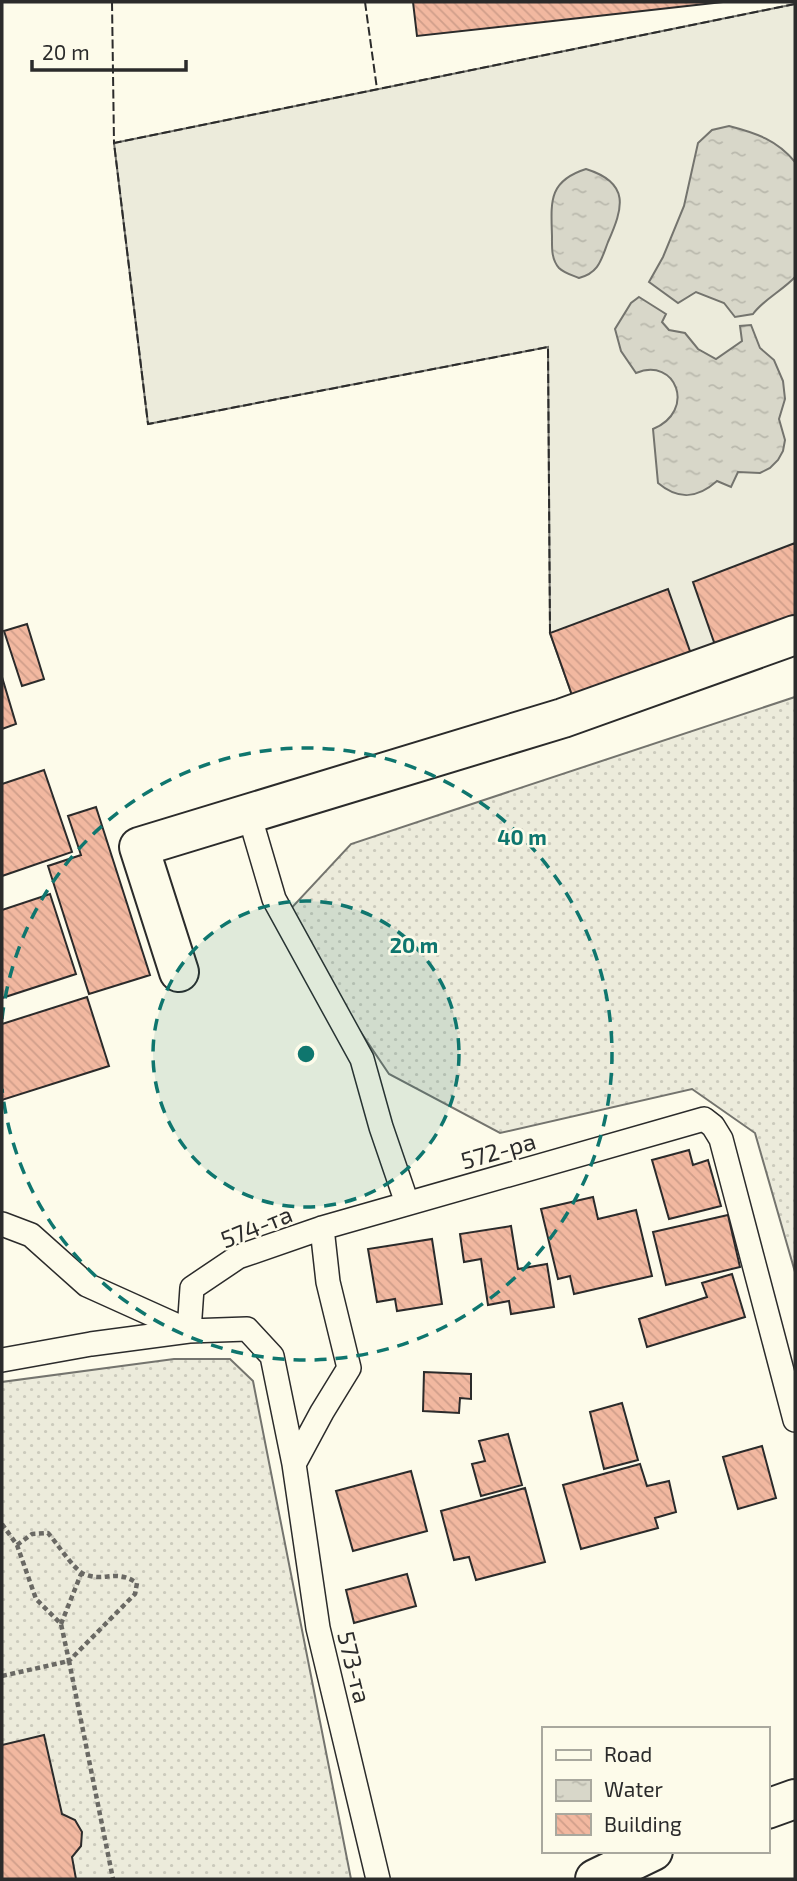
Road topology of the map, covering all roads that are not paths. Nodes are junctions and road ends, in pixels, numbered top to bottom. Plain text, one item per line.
1 (795, 635) edge
2 (250, 814) junction
3 (179, 972) dead end
4 (407, 1203) junction
5 (2, 1224) edge
6 (323, 1227) junction
7 (189, 1331) junction
8 (2, 1360) edge
9 (795, 1420) edge
10 (294, 1464) junction
11 (795, 1799) edge
12 (769, 1808) edge
13 (649, 1853) edge
14 (378, 1879) edge
15 (595, 1879) edge

1 - 2 street
2 - 3 street
2 - 4 lane
4 - 6 lane, 574-та
4 - 9 lane, 572-ра
5 - 7 lane
6 - 7 lane, 574-та
6 - 10 lane
7 - 8 lane
7 - 10 lane, 573-та
10 - 14 lane, 573-та
11 - 12 street
13 - 15 street

